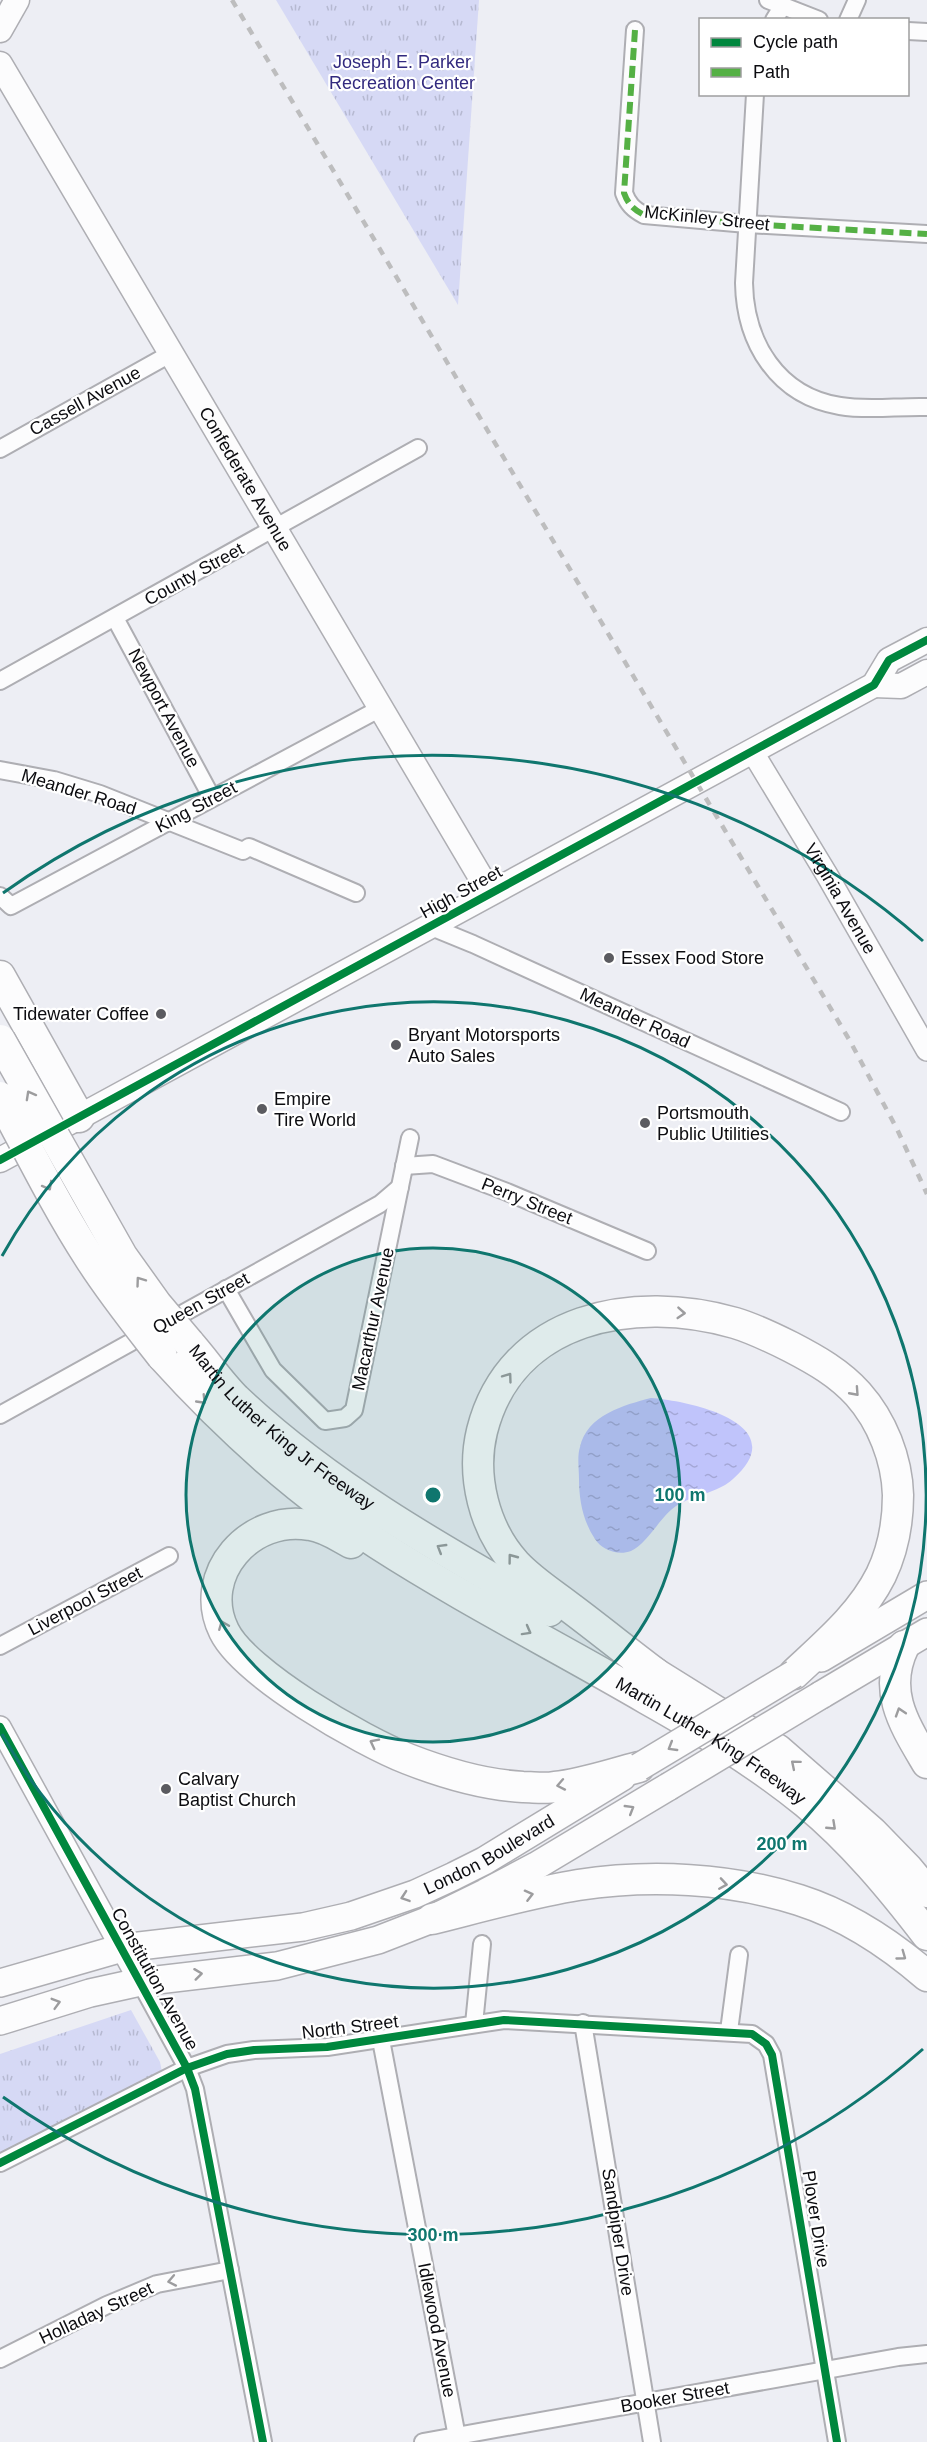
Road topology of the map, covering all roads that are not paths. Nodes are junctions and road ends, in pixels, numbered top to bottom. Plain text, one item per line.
1 (17, 0) edge
2 (857, 0) edge
3 (775, 9) edge
4 (811, 18) edge
5 (849, 18) edge
6 (0, 30) edge
7 (635, 30) dead end
8 (909, 31) edge
9 (927, 32) edge
10 (0, 64) edge
11 (755, 96) edge
12 (747, 224) junction
13 (927, 234) edge
14 (170, 354) junction
15 (927, 407) edge
16 (418, 448) dead end
17 (0, 449) edge
18 (274, 530) junction
19 (115, 618) junction
20 (927, 640) edge
21 (927, 672) edge
22 (0, 681) edge
23 (874, 685) junction
24 (381, 708) junction
25 (752, 751) junction
26 (0, 770) edge
27 (212, 798) junction
28 (169, 822) junction
29 (356, 893) dead end
30 (490, 893) junction
31 (5, 901) edge
32 (429, 926) junction
33 (0, 976) edge
34 (0, 1040) edge
35 (927, 1050) edge
36 (0, 1097) edge
37 (841, 1112) dead end
38 (79, 1117) junction
39 (410, 1138) dead end
40 (0, 1160) edge
41 (404, 1166) junction
42 (399, 1187) junction
43 (647, 1251) dead end
44 (226, 1289) junction
45 (0, 1415) edge
46 (169, 1556) dead end
47 (458, 1591) junction
48 (917, 1600) edge
49 (918, 1637) edge
50 (0, 1647) edge
51 (655, 1673) junction
52 (794, 1674) junction
53 (0, 1727) edge
54 (927, 1763) edge
55 (639, 1767) junction
56 (927, 1892) edge
57 (432, 1918) junction
58 (927, 1935) edge
59 (482, 1944) dead end
60 (122, 1948) junction
61 (738, 1956) dead end
62 (927, 1976) edge
63 (140, 1982) junction
64 (0, 1983) edge
65 (0, 2021) edge
66 (583, 2023) junction
67 (474, 2024) junction
68 (729, 2031) junction
69 (381, 2040) junction
70 (187, 2068) junction
71 (0, 2163) edge
72 (230, 2270) junction
73 (927, 2354) edge
74 (0, 2359) edge
75 (825, 2371) junction
76 (645, 2402) junction
77 (457, 2439) edge
78 (263, 2442) edge
79 (423, 2442) edge
80 (652, 2442) edge
81 (837, 2442) edge

1 - 6 main road
2 - 5 street
3 - 4 street
7 - 12 street, McKinley Street
8 - 9 street
10 - 14 main road, Confederate Avenue
11 - 12 street
12 - 13 street, McKinley Street
12 - 15 street
14 - 17 street, Cassell Avenue
14 - 18 main road, Confederate Avenue
16 - 18 street, County Street
18 - 19 street, County Street
18 - 24 main road, Confederate Avenue
19 - 22 street, County Street
19 - 27 street, Newport Avenue
20 - 23 main road, High Street
21 - 23 main road, High Street
23 - 25 main road, High Street
24 - 27 street, King Street
24 - 30 main road, Confederate Avenue
25 - 30 main road, High Street
25 - 35 street, Virginia Avenue
26 - 28 street, Meander Road
27 - 28 street, King Street
28 - 29 street, Meander Road
28 - 31 street, King Street
30 - 32 main road, High Street
32 - 37 street, Meander Road
32 - 38 main road, High Street
33 - 38 highway
51 -> 34 highway, Martin Luther King Jr Freeway, bridge
36 -> 47 highway, Martin Luther King Jr Freeway, bridge
38 - 40 main road, High Street
39 - 41 street, Macarthur Avenue
41 - 42 street, Macarthur Avenue
41 - 43 street, Perry Street
42 - 44 street, Queen Street
42 - 44 street, Macarthur Avenue
44 - 45 street, Queen Street
46 - 50 street, Liverpool Street
55 -> 47 highway
47 -> 58 highway, Martin Luther King Freeway
48 - 52 main road, London Boulevard
54 -> 49 highway
57 -> 49 main road, London Boulevard, bridge
51 -> 52 highway
56 -> 51 highway, Martin Luther King Freeway
52 -> 55 main road, London Boulevard, bridge
53 - 60 street, Constitution Avenue
55 -> 60 main road, London Boulevard
57 -> 62 highway
63 -> 57 main road, London Boulevard
59 - 67 street
60 - 63 street, Constitution Avenue
60 - 64 main road, London Boulevard
61 - 68 street
65 -> 63 main road, London Boulevard
63 - 70 street, Constitution Avenue
66 - 67 street, North Street
66 - 68 street, North Street
66 - 76 street, Sandpiper Drive
67 - 69 street, North Street
68 - 75 street, Plover Drive
69 - 70 street, North Street
69 - 77 street, Idlewood Avenue
70 - 71 street, North Street
70 - 72 street, Constitution Avenue
72 -> 74 street, Holladay Street
72 - 78 street, Constitution Avenue
73 - 75 street, Booker Street
75 - 76 street, Booker Street
75 - 81 street, Plover Drive
76 - 77 street, Booker Street
76 - 80 street, Sandpiper Drive
77 - 79 street, Booker Street

